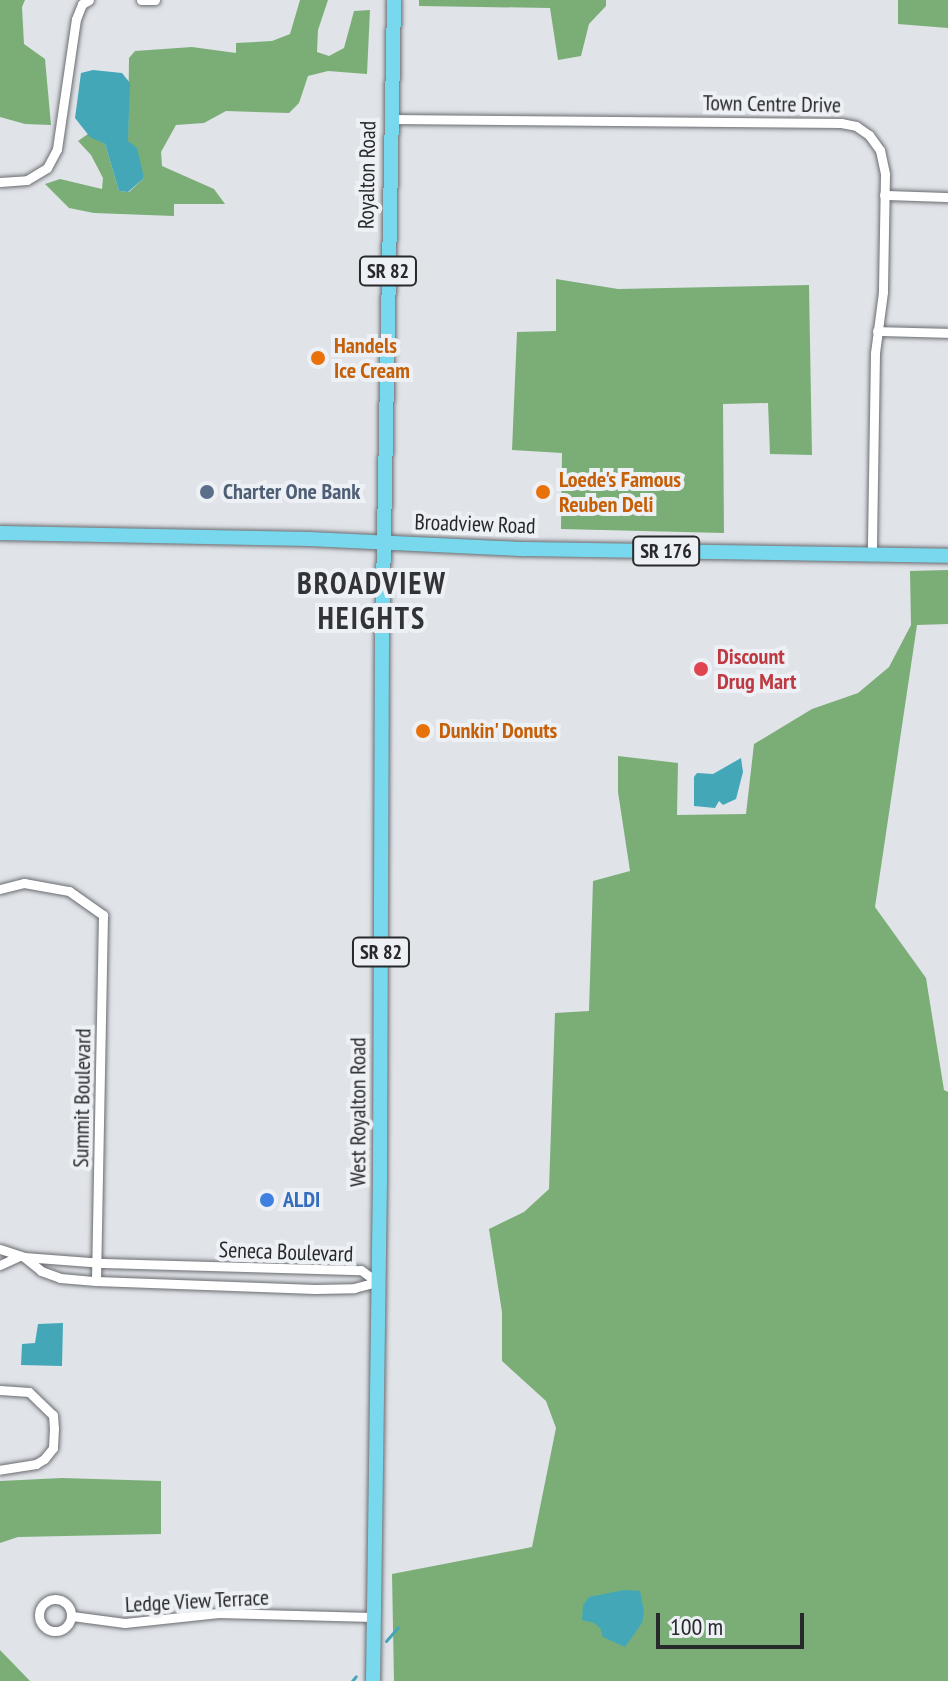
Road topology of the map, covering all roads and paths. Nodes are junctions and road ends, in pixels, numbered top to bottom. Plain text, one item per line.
1 (89, 0) edge
2 (141, 0) edge
3 (155, 0) edge
4 (394, 0) edge
5 (390, 119) junction
6 (0, 182) edge
7 (884, 195) junction
8 (948, 197) edge
9 (877, 331) junction
10 (948, 333) edge
11 (0, 533) edge
12 (385, 543) junction
13 (872, 554) junction
14 (948, 556) edge
15 (0, 889) edge
16 (0, 1249) edge
17 (22, 1256) junction
18 (96, 1262) junction
19 (0, 1265) edge
20 (96, 1281) junction
21 (377, 1282) junction
22 (0, 1390) edge
23 (0, 1470) edge
24 (72, 1616) dead end
25 (373, 1617) junction
26 (373, 1681) edge

1 - 6 street
2 - 3 street
4 - 5 main road, Royalton Road / SR 82
5 - 7 street, Town Centre Drive
5 - 12 main road, Royalton Road / SR 82
7 - 8 street
7 - 9 street, Town Centre Drive
9 - 10 street
9 - 13 street, Town Centre Drive
11 - 12 main road, Broadview Road / SR 176
12 - 13 main road, Broadview Road / SR 176
12 - 21 main road, West Royalton Road / SR 82
13 - 14 main road, Broadview Road / SR 176
15 - 18 street, Summit Boulevard
16 - 17 street, Seneca Boulevard
17 - 18 street, Seneca Boulevard
17 - 19 street
17 - 20 street, Seneca Boulevard
18 - 20 street, Summit Boulevard
18 - 21 street, Seneca Boulevard
20 - 21 street, Seneca Boulevard
21 - 25 main road, West Royalton Road / SR 82
22 - 23 street
24 - 25 street, Ledge View Terrace
25 - 26 main road, West Royalton Road / SR 82

